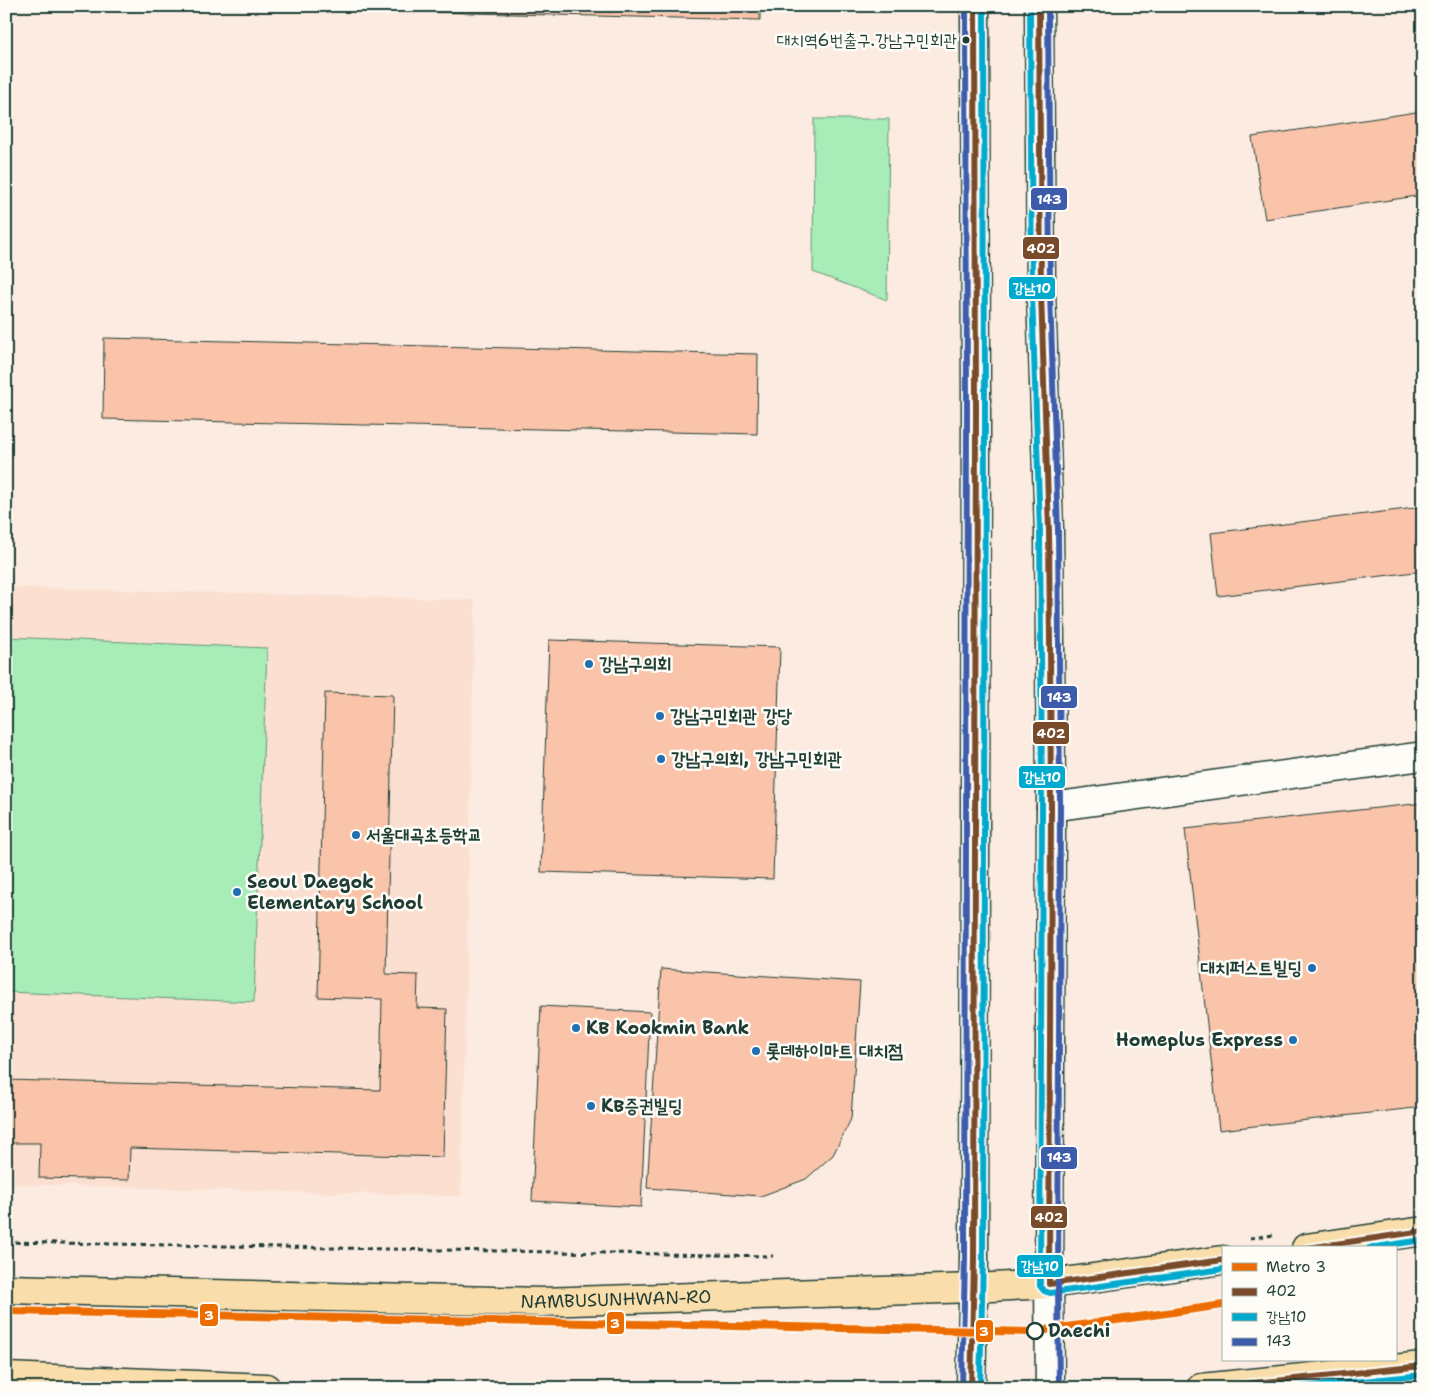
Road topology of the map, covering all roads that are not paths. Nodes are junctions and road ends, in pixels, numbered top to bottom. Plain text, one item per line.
1 (975, 6) edge
2 (1039, 6) edge
3 (1423, 756) edge
4 (1051, 807) junction
5 (1423, 1231) edge
6 (1320, 1246) edge
7 (1222, 1260) edge
8 (1049, 1284) junction
9 (974, 1288) junction
10 (6, 1289) edge
11 (1423, 1366) edge
12 (6, 1377) edge
13 (266, 1388) edge
14 (970, 1388) edge
15 (1050, 1388) edge
16 (1201, 1388) edge

1 - 9 main road
2 - 4 main road
3 - 4 main road
4 - 8 main road
5 - 6 main road
7 - 8 main road, NAMBUSUNHWAN-RO
8 - 9 main road, NAMBUSUNHWAN-RO
8 - 15 main road
9 - 10 main road, NAMBUSUNHWAN-RO
9 - 14 main road
11 - 16 main road
12 - 13 main road

